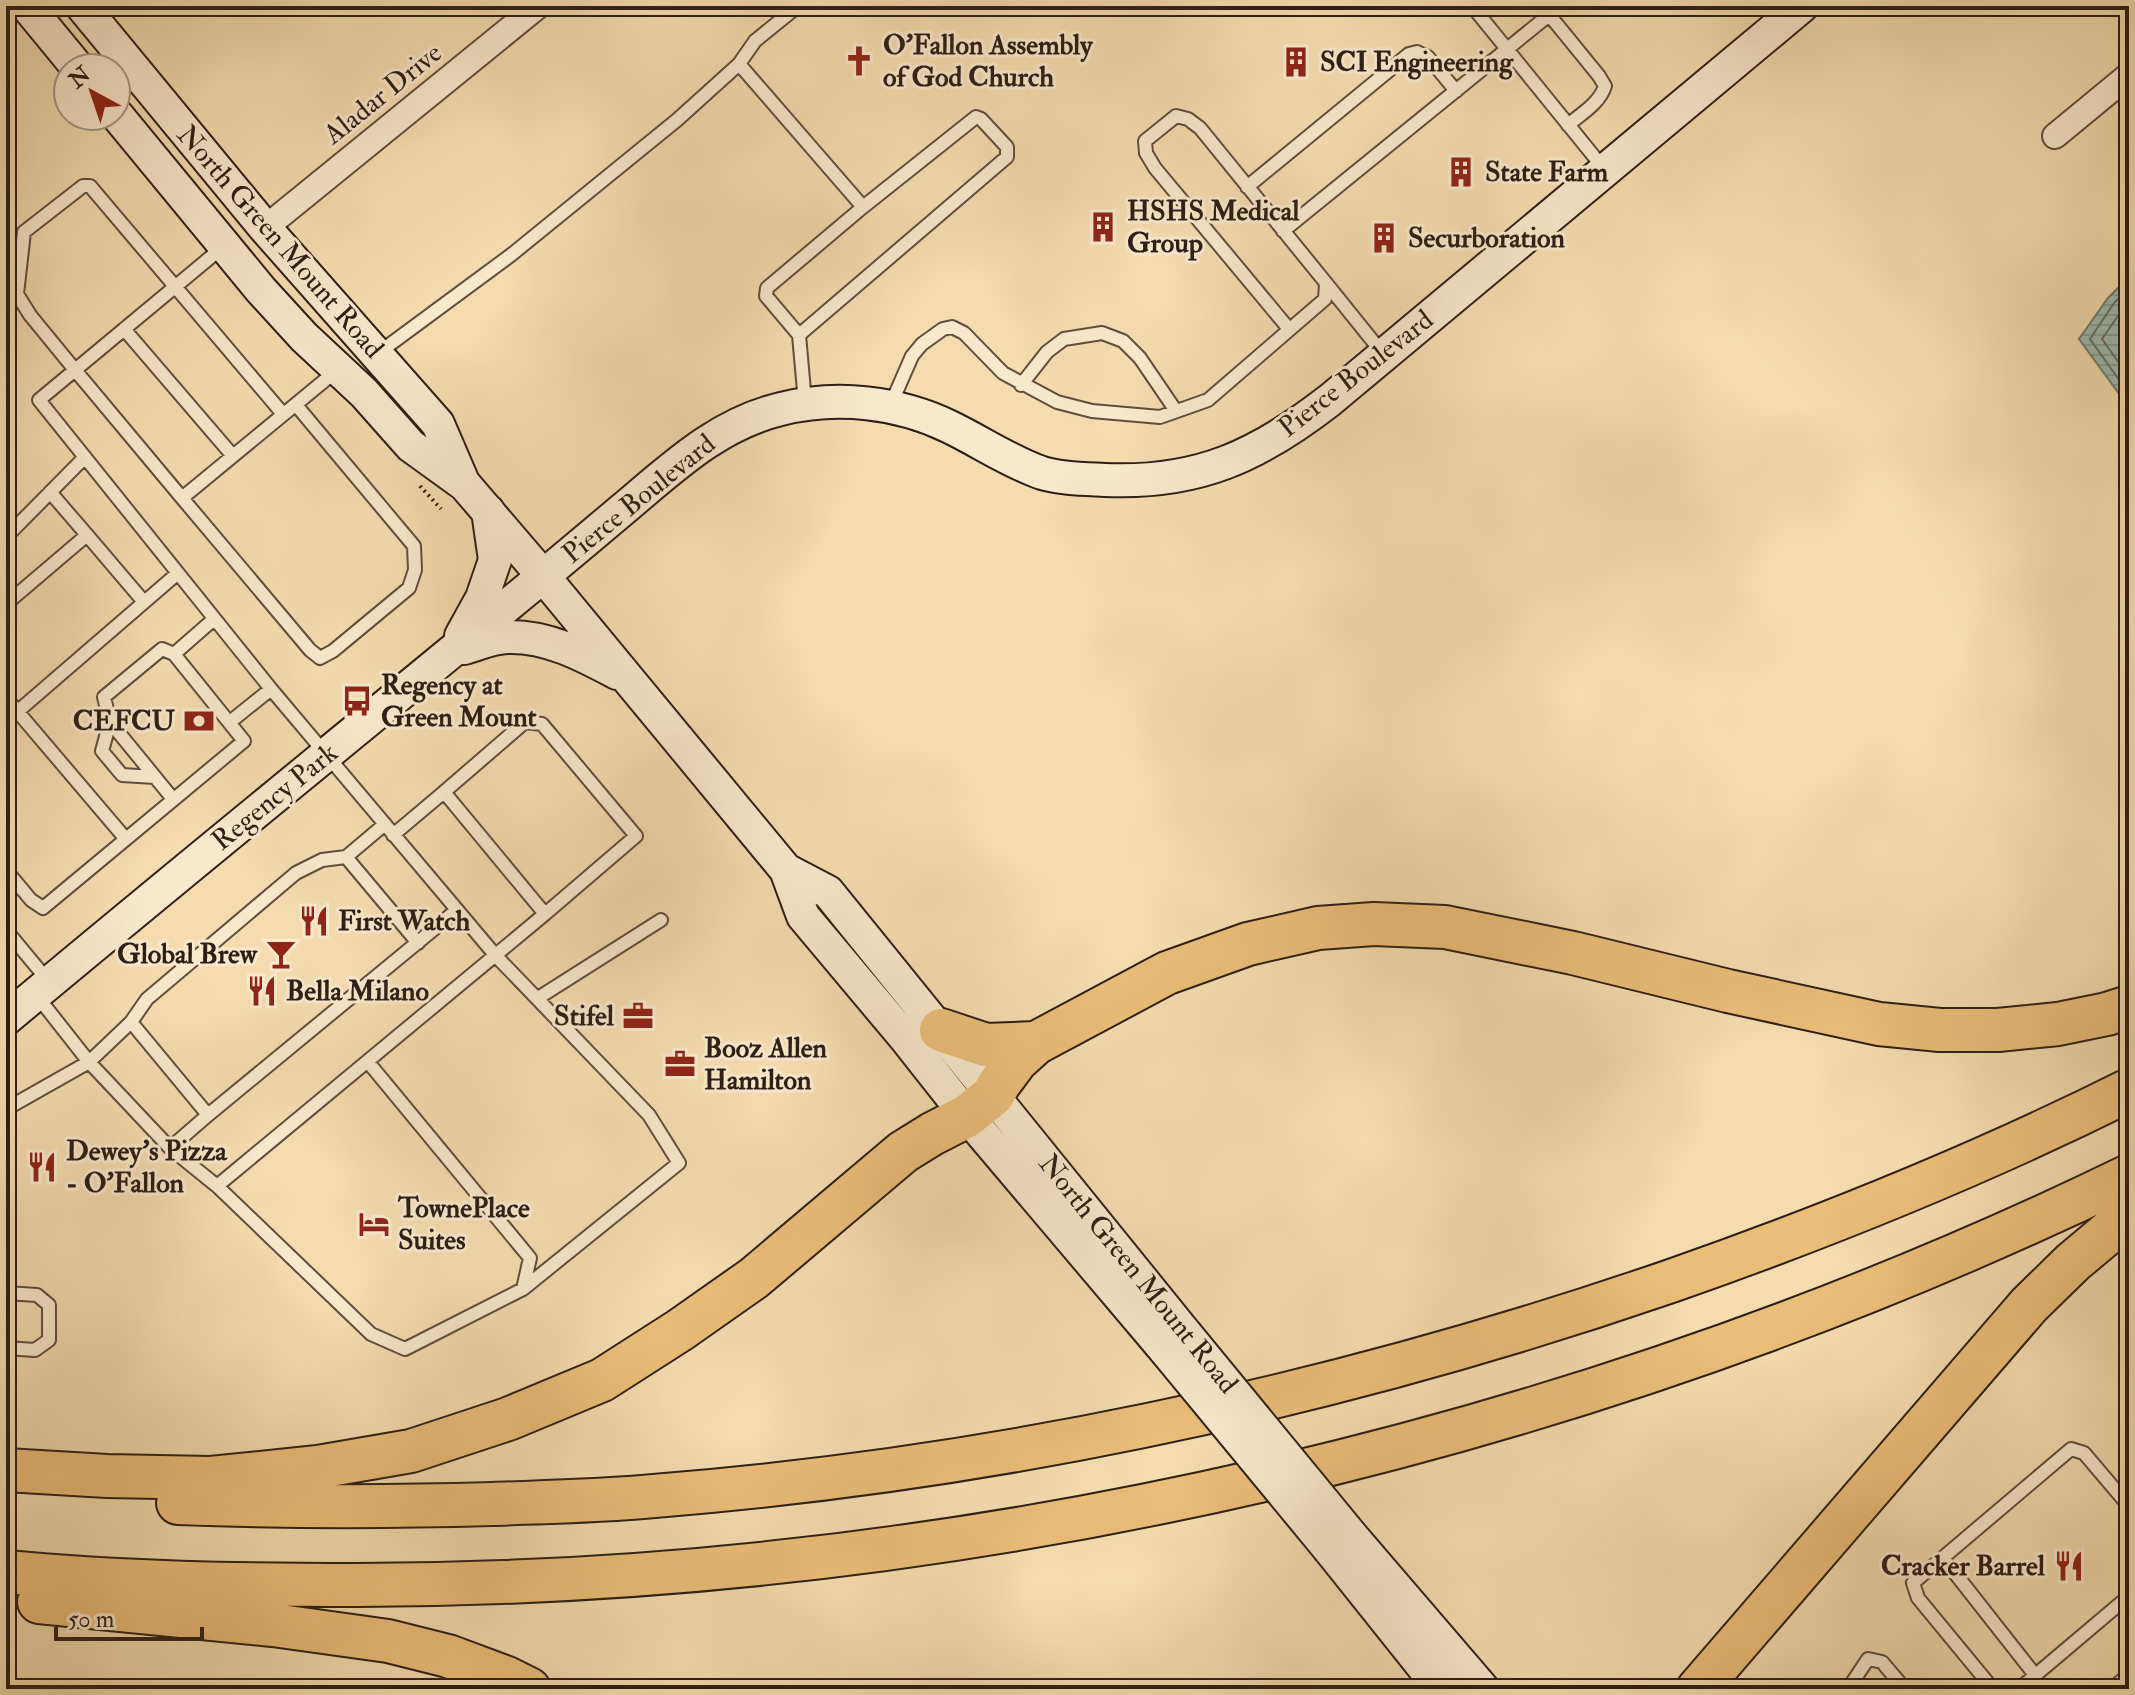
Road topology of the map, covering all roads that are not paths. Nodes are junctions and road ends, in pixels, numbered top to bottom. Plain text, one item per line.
1 (27, 6) edge
2 (82, 6) edge
3 (538, 6) edge
4 (798, 6) edge
5 (1472, 6) edge
6 (1802, 6) edge
7 (1545, 10) edge
8 (1507, 48) junction
9 (65, 52) edge
10 (739, 64) junction
11 (2129, 75) edge
12 (1456, 91) junction
13 (1568, 125) junction
14 (131, 132) edge
15 (2055, 136) dead end
16 (1605, 170) junction
17 (1247, 187) junction
18 (863, 207) junction
19 (265, 228) junction
20 (1283, 231) junction
21 (224, 246) junction
22 (1326, 283) junction
23 (176, 286) junction
24 (124, 329) junction
25 (1289, 329) junction
26 (799, 335) junction
27 (376, 354) junction
28 (1384, 355) junction
29 (338, 369) junction
30 (75, 370) junction
31 (1021, 385) junction
32 (296, 405) junction
33 (806, 405) junction
34 (889, 407) junction
35 (1176, 411) junction
36 (283, 414) junction
37 (233, 456) junction
38 (85, 457) junction
39 (465, 485) junction
40 (50, 492) junction
41 (182, 498) junction
42 (488, 511) junction
43 (87, 535) junction
44 (6, 537) edge
45 (178, 573) junction
46 (543, 576) junction
47 (144, 602) junction
48 (6, 604) edge
49 (214, 619) junction
50 (453, 651) junction
51 (174, 654) junction
52 (627, 678) junction
53 (271, 689) junction
54 (6, 698) edge
55 (17, 712) junction
56 (110, 722) junction
57 (230, 722) junction
58 (328, 754) junction
59 (155, 777) junction
60 (444, 792) junction
61 (173, 799) junction
62 (389, 830) junction
63 (125, 838) junction
64 (346, 857) junction
65 (6, 870) edge
66 (786, 870) junction
67 (457, 910) junction
68 (545, 914) junction
69 (661, 920) dead end
70 (6, 930) edge
71 (418, 943) junction
72 (496, 956) junction
73 (538, 998) junction
74 (24, 1001) edge
75 (2129, 1007) edge
76 (131, 1022) junction
77 (941, 1030) junction
78 (1036, 1043) junction
79 (89, 1062) junction
80 (368, 1062) junction
81 (2129, 1090) edge
82 (980, 1106) junction
83 (6, 1109) edge
84 (208, 1115) junction
85 (170, 1148) junction
86 (2129, 1176) edge
87 (217, 1186) junction
88 (2129, 1215) edge
89 (523, 1289) junction
90 (6, 1293) edge
91 (6, 1348) edge
92 (6, 1470) edge
93 (6, 1493) edge
94 (2129, 1506) edge
95 (1340, 1542) junction
96 (1943, 1558) junction
97 (6, 1572) edge
98 (2129, 1596) edge
99 (6, 1598) edge
100 (2035, 1675) junction
101 (2129, 1675) edge
102 (529, 1689) edge
103 (1441, 1689) edge
104 (1483, 1689) edge
105 (1698, 1689) edge
106 (1848, 1689) edge
107 (1905, 1689) edge
108 (1993, 1689) edge
109 (2019, 1689) edge
110 (2111, 1689) edge

1 - 9 street
2 - 19 street, North Green Mount Road
3 - 19 street, Aladar Drive
4 - 10 lane
5 - 8 lane
6 - 16 street, Pierce Boulevard
7 - 8 lane
7 - 13 lane
8 - 12 lane
8 - 13 lane
10 - 18 lane
10 - 27 lane
11 - 15 street
12 - 17 lane
12 - 20 lane
13 - 16 lane
14 - 21 street, North Green Mount Road
16 - 28 street, Pierce Boulevard
17 - 20 lane
17 - 25 lane
18 - 26 lane
18 - 26 lane
19 - 27 street, North Green Mount Road
20 - 22 lane
21 - 23 lane
21 - 29 street, North Green Mount Road
22 - 25 lane
22 - 28 lane
23 - 24 lane
23 - 30 lane
23 - 36 lane
24 - 30 lane
24 - 37 lane
25 - 35 lane
26 - 33 lane
27 - 39 street, North Green Mount Road
28 - 34 street, Pierce Boulevard
29 - 32 lane
29 - 39 street, North Green Mount Road
30 - 38 lane
30 - 41 lane
31 - 34 lane
31 - 35 lane
31 - 35 lane
32 - 36 lane
32 - 41 lane
33 - 34 street, Pierce Boulevard
33 - 46 street, Pierce Boulevard
36 - 37 lane
37 - 41 lane
38 - 40 lane
38 - 45 lane
39 - 42 street, North Green Mount Road
40 - 43 lane
40 - 44 lane
42 - 46 street, North Green Mount Road
42 - 50 street
43 - 47 lane
43 - 48 lane
45 - 47 lane
45 - 49 lane
46 - 50 street, Regency Park
46 - 52 street, North Green Mount Road
47 - 55 lane
49 - 51 lane
49 - 53 lane
50 - 52 street
50 - 58 street, Regency Park
51 - 56 lane
51 - 57 lane
52 - 66 street, North Green Mount Road
53 - 57 lane
53 - 58 lane
54 - 55 lane
55 - 63 lane
56 - 59 lane
56 - 59 lane
57 - 61 lane
58 - 62 lane
58 - 74 street, Regency Park
59 - 61 lane
60 - 62 lane
60 - 68 lane
60 - 68 lane
61 - 63 lane
62 - 64 lane
62 - 67 lane
63 - 65 lane
64 - 71 lane
64 - 76 lane
66 - 77 street, North Green Mount Road
66 - 82 street, North Green Mount Road
67 - 71 lane
67 - 72 lane
68 - 72 lane
69 - 73 lane
70 - 74 lane
71 - 84 lane
72 - 73 lane
72 - 80 lane
73 - 89 lane
74 - 79 lane
75 - 78 highway
76 - 79 lane
76 - 84 lane
77 - 78 highway
77 - 82 street, North Green Mount Road
78 - 82 highway
79 - 83 lane
79 - 85 lane
80 - 87 lane
80 - 89 lane
81 - 93 highway
82 - 92 highway
82 - 95 street, North Green Mount Road, bridge
84 - 85 lane
85 - 87 lane
86 - 97 highway
87 - 89 lane
88 - 105 highway
90 - 91 lane
94 - 96 lane
95 - 103 street, North Green Mount Road
95 - 104 street, North Green Mount Road
96 - 100 lane
96 - 108 lane
98 - 100 lane
99 - 102 highway
100 - 109 lane
101 - 110 lane
106 - 107 lane

